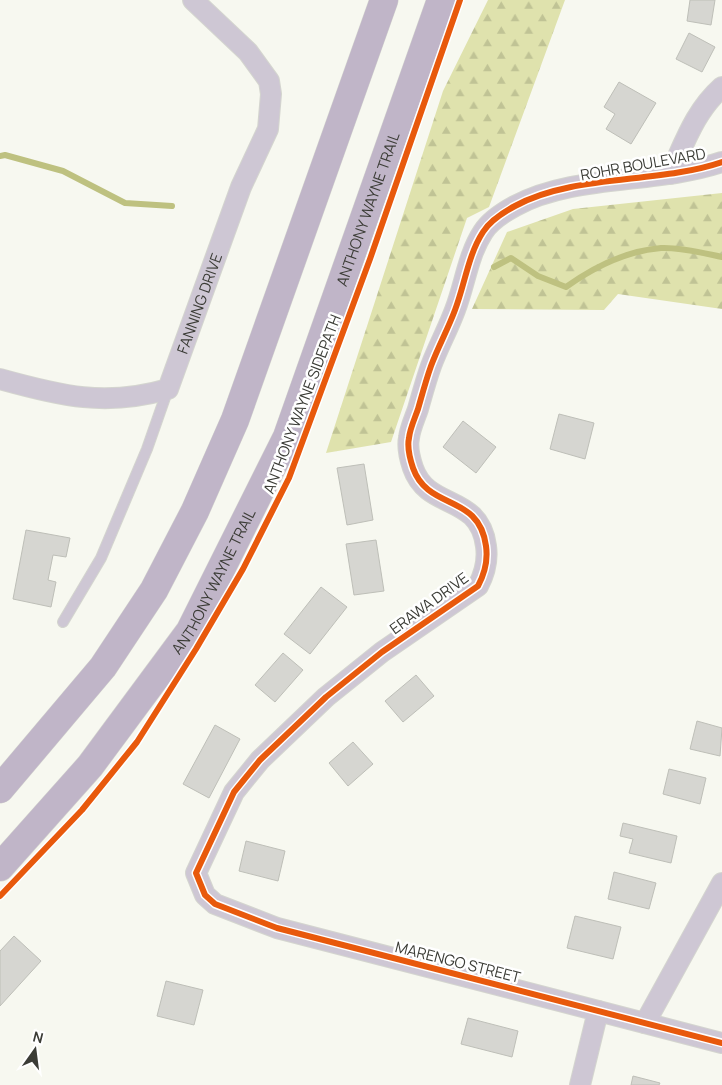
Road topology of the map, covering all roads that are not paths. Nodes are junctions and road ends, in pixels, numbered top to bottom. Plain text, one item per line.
1 (193, 0) edge
2 (384, 0) edge
3 (441, 0) edge
4 (722, 88) edge
5 (722, 162) edge
6 (670, 174) junction
7 (455, 309) joint
8 (0, 379) edge
9 (168, 389) junction
10 (63, 622) dead end
11 (0, 789) edge
12 (0, 866) edge
13 (199, 884) joint
14 (722, 884) edge
15 (598, 1011) junction
16 (645, 1023) junction
17 (722, 1043) edge
18 (580, 1085) edge

1 - 9 street, FANNING DRIVE
2 - 11 highway
3 - 12 highway, ANTHONY WAYNE TRAIL
4 - 6 street
5 - 6 street, ROHR BOULEVARD
6 - 7 street, ROHR BOULEVARD
7 - 13 street, ERAWA DRIVE
8 - 9 street
9 - 10 lane, FANNING DRIVE
13 - 15 street, MARENGO STREET
14 - 16 street
15 - 16 street, MARENGO STREET
15 - 18 street
16 - 17 street, MARENGO STREET

